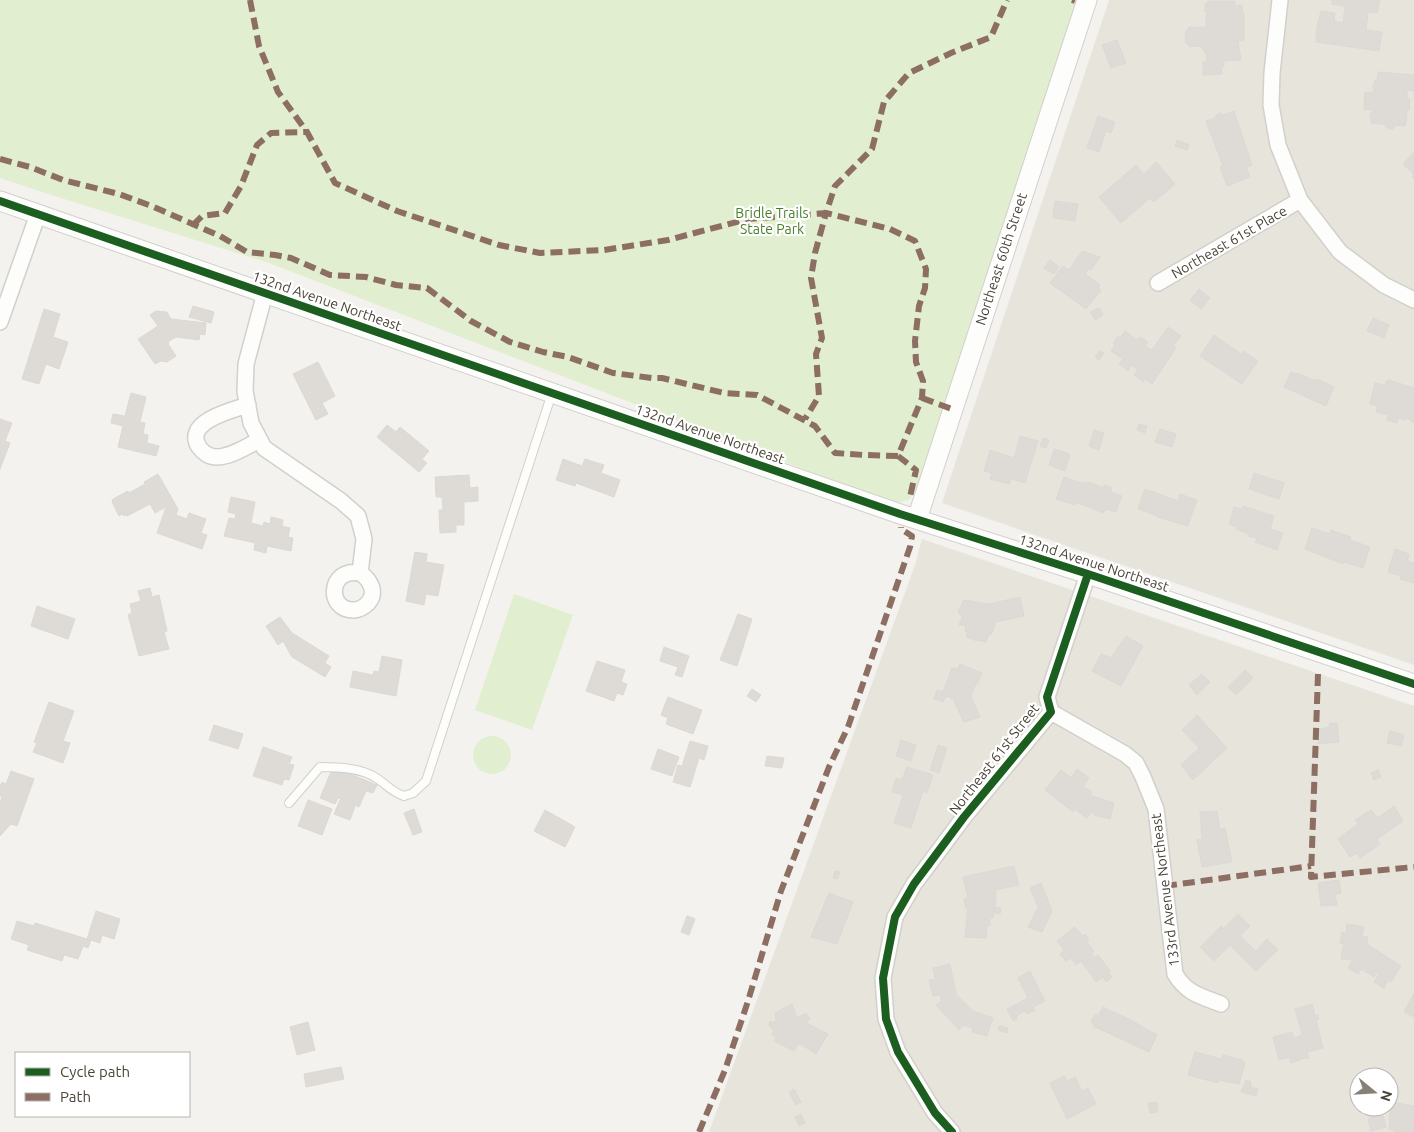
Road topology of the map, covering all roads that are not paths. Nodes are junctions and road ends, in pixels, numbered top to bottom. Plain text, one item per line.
1 (1087, 0) edge
2 (1280, 0) edge
3 (1300, 200) junction
4 (0, 201) edge
5 (38, 214) junction
6 (1158, 283) dead end
7 (265, 293) junction
8 (1414, 300) edge
9 (0, 322) edge
10 (552, 393) junction
11 (248, 405) junction
12 (260, 440) junction
13 (917, 519) junction
14 (360, 574) dead end
15 (1088, 574) junction
16 (1414, 684) edge
17 (1051, 712) junction
18 (289, 803) dead end
19 (1221, 1004) dead end
20 (952, 1132) edge

1 - 13 street, Northeast 60th Street
2 - 3 street
3 - 6 street, Northeast 61st Place
3 - 8 street
4 - 5 street, 132nd Avenue Northeast
5 - 7 street, 132nd Avenue Northeast
5 - 9 street
7 - 10 street, 132nd Avenue Northeast
7 - 11 street
10 - 13 street, 132nd Avenue Northeast
10 - 18 lane
11 - 12 street
11 - 12 street
12 - 14 street
13 - 15 street, 132nd Avenue Northeast
15 - 16 street, 132nd Avenue Northeast
15 - 17 street, Northeast 61st Street
17 - 19 street, 133rd Avenue Northeast
17 - 20 street, Northeast 61st Street

